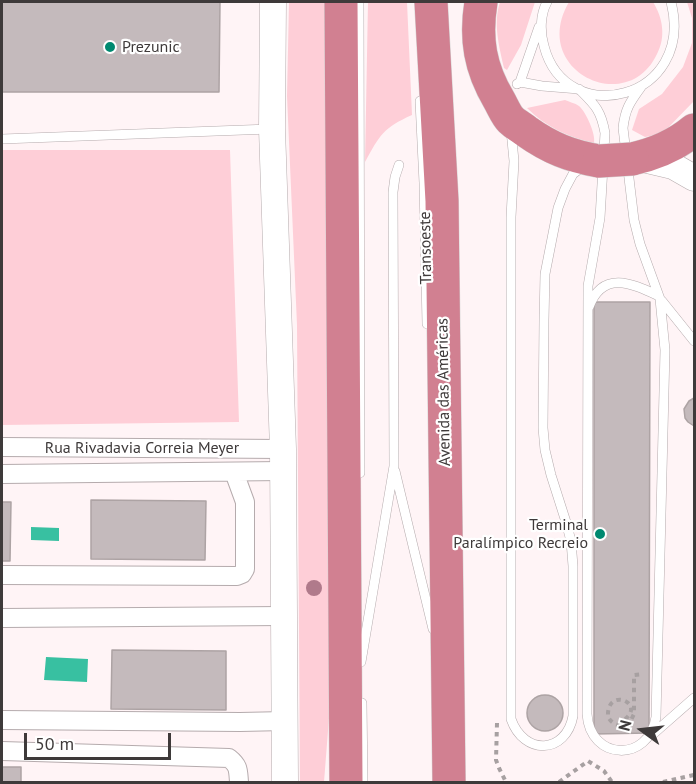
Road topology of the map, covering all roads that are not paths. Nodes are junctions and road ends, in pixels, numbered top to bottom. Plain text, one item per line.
1 (273, 2) edge
2 (341, 2) edge
3 (359, 2) edge
4 (431, 2) edge
5 (481, 2) edge
6 (547, 2) edge
7 (671, 2) edge
8 (541, 22) junction
9 (641, 87) junction
10 (579, 89) junction
11 (420, 92) dead end
12 (509, 119) junction
13 (272, 129) junction
14 (694, 130) edge
15 (2, 139) edge
16 (635, 158) junction
17 (597, 160) junction
18 (399, 165) dead end
19 (694, 178) edge
20 (660, 298) junction
21 (588, 312) junction
22 (427, 336) dead end
23 (694, 341) edge
24 (2, 447) edge
25 (283, 460) junction
26 (394, 466) junction
27 (234, 472) junction
28 (2, 474) edge
29 (361, 484) dead end
30 (2, 575) edge
31 (432, 582) dead end
32 (361, 603) dead end
33 (284, 616) junction
34 (2, 618) edge
35 (433, 629) junction
36 (433, 641) dead end
37 (361, 662) junction
38 (362, 673) dead end
39 (362, 695) dead end
40 (694, 698) edge
41 (2, 720) edge
42 (285, 721) junction
43 (645, 742) junction
44 (2, 751) edge
45 (239, 783) edge
46 (285, 783) edge
47 (346, 783) edge
48 (363, 783) edge
49 (449, 783) edge

1 - 13 main road
2 - 47 highway
3 - 29 lane
4 - 49 highway, Avenida das Américas
5 - 12 highway
6 - 8 lane
7 - 9 lane
8 - 10 lane
8 - 10 lane
9 - 10 lane
9 - 20 lane
10 - 21 lane
11 - 22 lane, Transoeste
12 - 17 highway
12 - 17 lane
13 - 15 lane
13 - 25 main road
14 - 16 highway
16 - 17 highway, bridge
16 - 19 main road
18 - 26 lane
20 - 21 lane
20 - 23 lane
20 - 43 lane
21 - 43 lane
24 - 25 street, Rua Rivadavia Correia Meyer
25 - 27 street
25 - 33 main road
26 - 35 lane
26 - 37 lane
27 - 28 street
27 - 30 street
31 - 35 lane
32 - 37 lane
33 - 34 street
33 - 42 main road
35 - 36 lane
37 - 38 lane
39 - 48 lane
40 - 43 lane
41 - 42 street
42 - 46 main road
44 - 45 street

